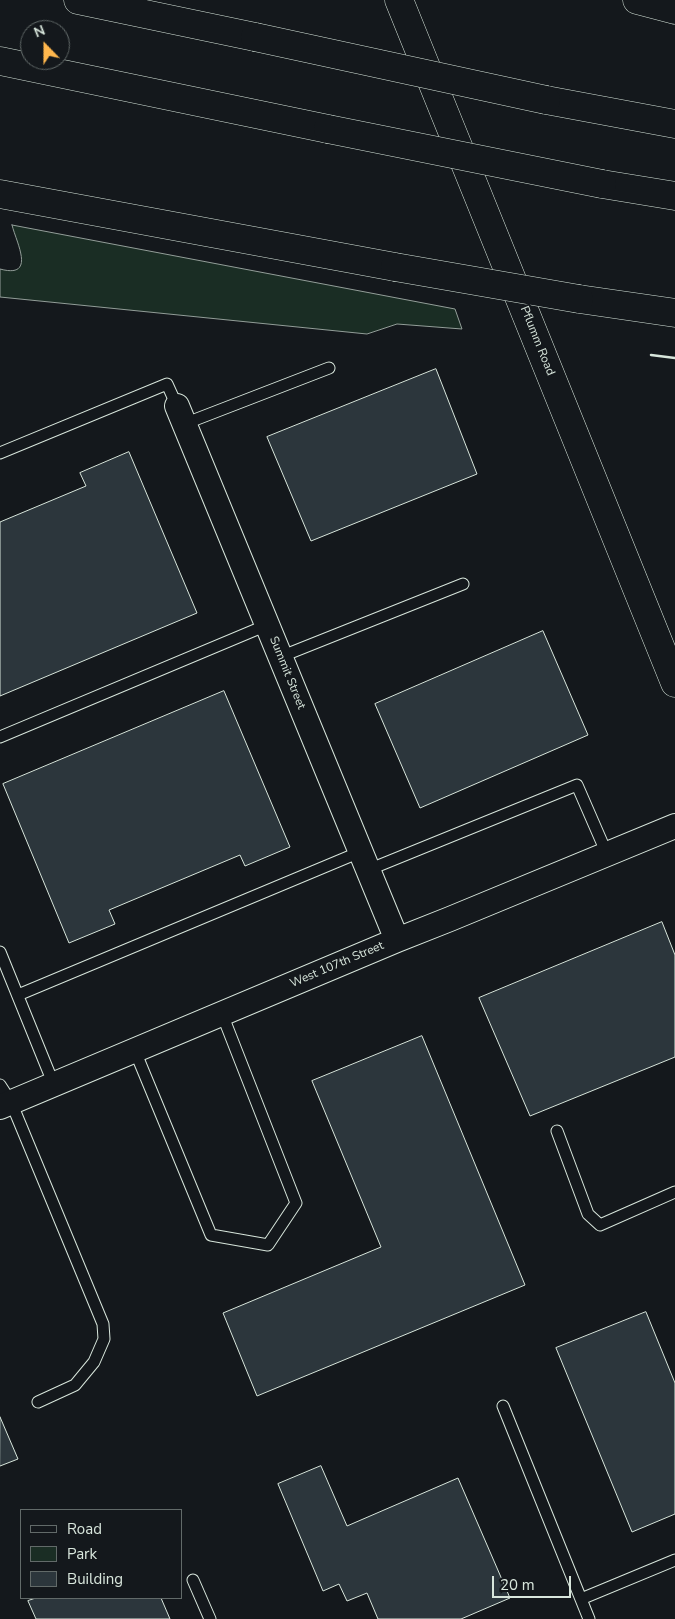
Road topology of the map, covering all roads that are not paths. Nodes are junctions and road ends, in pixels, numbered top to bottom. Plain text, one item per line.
1 (78, 0) edge
2 (399, 0) edge
3 (637, 0) edge
4 (675, 10) edge
5 (0, 61) edge
6 (675, 124) edge
7 (0, 194) edge
8 (675, 196) edge
9 (675, 313) edge
10 (329, 368) dead end
11 (180, 415) junction
12 (0, 453) edge
13 (463, 584) dead end
14 (267, 624) junction
15 (280, 657) junction
16 (675, 683) edge
17 (0, 737) edge
18 (675, 826) edge
19 (607, 854) junction
20 (364, 861) junction
21 (397, 940) junction
22 (0, 952) edge
23 (18, 995) junction
24 (222, 1014) junction
25 (135, 1051) junction
26 (54, 1084) junction
27 (4, 1098) edge
28 (557, 1132) dead end
29 (675, 1192) edge
30 (38, 1402) dead end
31 (504, 1406) dead end
32 (675, 1560) edge
33 (193, 1580) dead end
34 (581, 1599) junction
35 (210, 1619) edge
36 (589, 1619) edge

1 - 6 main road, bridge
2 - 16 main road, Pflumm Road
3 - 4 main road
5 - 8 main road, bridge
7 - 9 main road, bridge
10 - 11 lane
11 - 12 lane
11 - 14 street, Summit Street
13 - 15 lane
14 - 15 street, Summit Street
14 - 17 lane
15 - 20 street, Summit Street
18 - 19 street, West 107th Street
19 - 20 lane
19 - 21 street, West 107th Street
20 - 21 street, Summit Street
20 - 23 lane
21 - 24 street, West 107th Street
22 - 23 lane
23 - 26 lane
24 - 25 street, West 107th Street
24 - 25 lane
25 - 26 street, West 107th Street
26 - 27 street, West 107th Street
27 - 30 lane
28 - 29 lane
31 - 34 lane
32 - 34 lane
33 - 35 lane
34 - 36 lane

